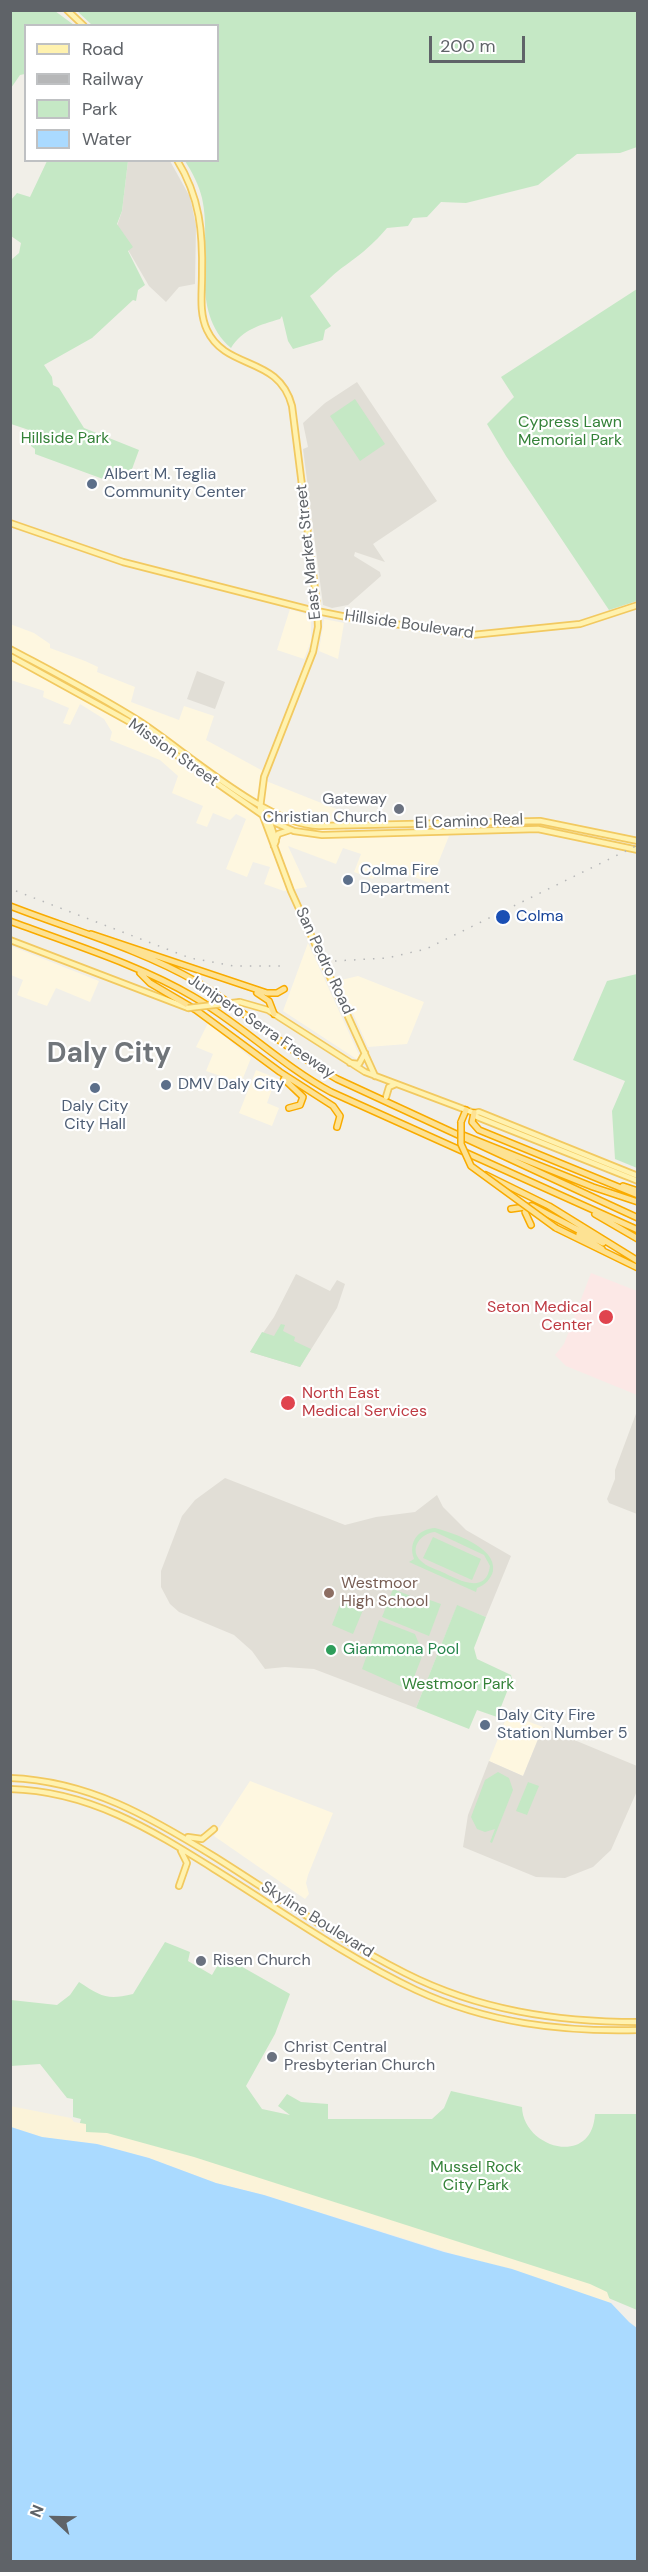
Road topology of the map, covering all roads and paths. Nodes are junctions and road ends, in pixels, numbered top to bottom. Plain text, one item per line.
1 (67, 10) edge
2 (82, 24) edge
3 (178, 162) edge
4 (10, 523) edge
5 (638, 605) edge
6 (317, 611) junction
7 (10, 649) edge
8 (10, 656) edge
9 (260, 805) junction
10 (261, 814) junction
11 (268, 819) junction
12 (291, 830) junction
13 (339, 835) joint
14 (276, 839) junction
15 (638, 841) edge
16 (274, 846) junction
17 (638, 850) edge
18 (10, 905) edge
19 (10, 921) edge
20 (62, 926) junction
21 (10, 940) edge
22 (138, 971) junction
23 (229, 982) junction
24 (284, 989) dead end
25 (274, 1014) junction
26 (238, 1042) junction
27 (365, 1050) junction
28 (350, 1064) junction
29 (375, 1076) junction
30 (396, 1084) junction
31 (386, 1097) dead end
32 (290, 1108) dead end
33 (466, 1110) junction
34 (474, 1113) junction
35 (432, 1123) junction
36 (337, 1127) dead end
37 (584, 1154) junction
38 (465, 1156) junction
39 (578, 1157) junction
40 (638, 1176) edge
41 (638, 1181) edge
42 (638, 1193) edge
43 (638, 1202) edge
44 (535, 1207) junction
45 (586, 1208) junction
46 (511, 1209) dead end
47 (547, 1213) junction
48 (638, 1218) edge
49 (531, 1225) dead end
50 (638, 1230) edge
51 (638, 1239) edge
52 (629, 1256) junction
53 (621, 1260) junction
54 (638, 1261) edge
55 (638, 1268) edge
56 (10, 1778) edge
57 (10, 1789) edge
58 (214, 1829) dead end
59 (176, 1833) junction
60 (167, 1839) junction
61 (179, 1886) dead end
62 (638, 2022) edge
63 (638, 2030) edge

1 - 2 main road
3 - 6 main road, East Market Street
4 - 6 main road, Hillside Boulevard
5 - 6 main road, Hillside Boulevard
6 - 9 main road, East Market Street
7 - 9 main road, Mission Street
8 - 10 main road, Mission Street
9 - 10 main road, San Pedro Road
9 - 11 main road
9 - 15 main road, El Camino Real
10 - 11 main road, Mission Street
10 - 16 main road, San Pedro Road
11 - 12 main road, Mission Street
11 - 14 main road
12 - 13 main road, Mission Street
12 - 14 main road
13 - 17 main road, El Camino Real
14 - 16 main road
16 - 27 main road, San Pedro Road
18 - 20 highway, Junipero Serra Freeway
19 - 22 highway, Junipero Serra Freeway
20 - 23 highway
20 - 35 highway, Junipero Serra Freeway
21 - 25 main road, bridge
22 - 26 highway
22 - 45 highway, Junipero Serra Freeway
23 - 24 highway
23 - 25 highway
25 - 28 main road
26 - 32 highway
26 - 36 highway
27 - 28 main road
27 - 29 main road, San Pedro Road
28 - 29 main road
29 - 30 main road
30 - 31 main road
30 - 33 main road
33 - 34 main road
33 - 38 highway, bridge
34 - 37 main road
34 - 39 main road
34 - 42 highway
35 - 43 highway
35 - 48 highway, Junipero Serra Freeway
37 - 39 main road
37 - 40 main road
38 - 52 highway, bridge
38 - 53 highway, bridge
39 - 41 main road
44 - 46 highway
44 - 47 highway
44 - 49 highway
45 - 50 highway, Junipero Serra Freeway
45 - 51 highway
47 - 52 highway
47 - 53 highway
52 - 54 highway
53 - 55 highway
56 - 59 main road, Skyline Boulevard
57 - 60 main road, Skyline Boulevard
58 - 59 main road
59 - 62 main road, Skyline Boulevard
60 - 61 main road
60 - 63 main road, Skyline Boulevard

